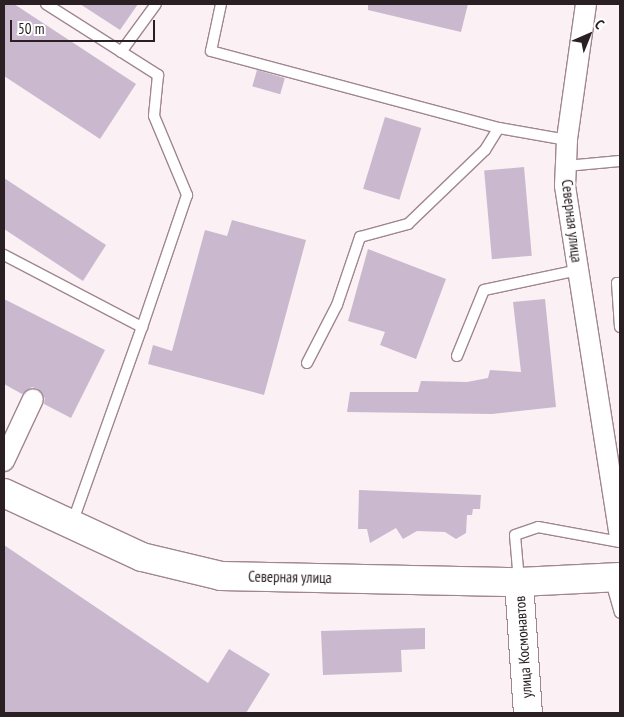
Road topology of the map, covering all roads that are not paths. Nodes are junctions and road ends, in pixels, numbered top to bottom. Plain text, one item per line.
1 (46, 4) edge
2 (156, 4) edge
3 (220, 4) edge
4 (586, 4) edge
5 (121, 52) junction
6 (499, 128) junction
7 (567, 140) junction
8 (620, 161) edge
9 (566, 166) junction
10 (4, 255) edge
11 (578, 270) junction
12 (620, 283) edge
13 (142, 327) junction
14 (620, 327) edge
15 (457, 356) dead end
16 (307, 363) dead end
17 (33, 399) dead end
18 (613, 445) edge
19 (4, 462) edge
20 (4, 493) edge
21 (71, 525) junction
22 (620, 538) edge
23 (620, 542) edge
24 (615, 577) edge
25 (519, 582) junction
26 (620, 613) edge
27 (528, 713) edge

1 - 5 lane
2 - 5 lane
3 - 6 lane
4 - 7 street, Северная улица
5 - 13 lane
6 - 7 lane
6 - 16 lane
7 - 9 street, Северная улица
8 - 9 lane
9 - 11 street, Северная улица
10 - 13 lane
11 - 15 lane
11 - 18 street, Северная улица
12 - 14 lane
13 - 21 lane
17 - 19 street
18 - 22 street, Северная улица
20 - 21 main road, Северная улица
21 - 25 main road, Северная улица
23 - 25 lane
24 - 25 main road, Северная улица
24 - 26 lane
25 - 27 main road, улица Космонавтов

